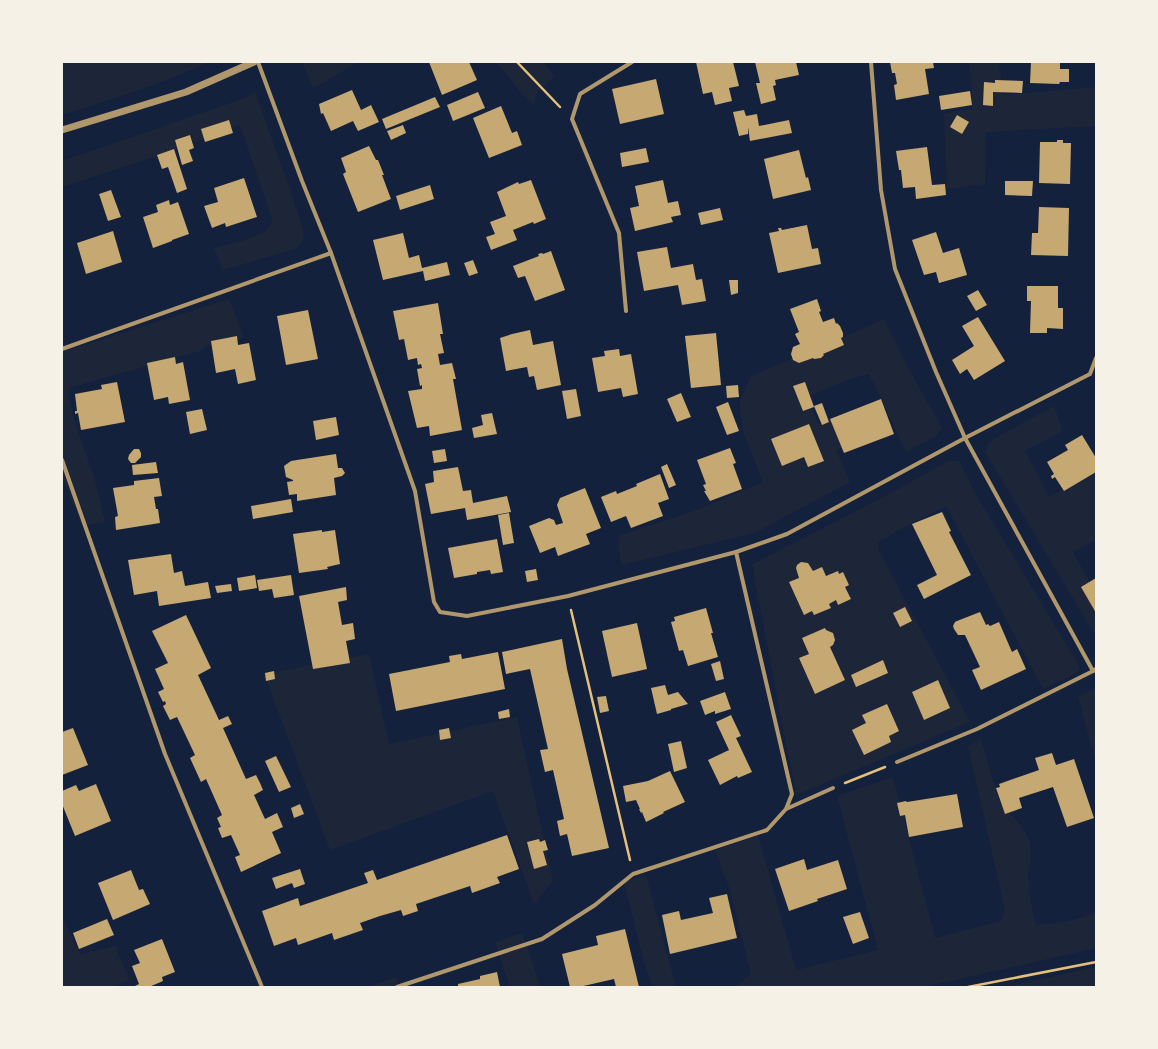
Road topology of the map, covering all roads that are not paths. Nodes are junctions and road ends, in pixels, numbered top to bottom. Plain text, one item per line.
1 (254, 62) edge
2 (258, 62) edge
3 (632, 62) edge
4 (871, 62) edge
5 (62, 130) edge
6 (331, 253) junction
7 (626, 311) dead end
8 (62, 350) edge
9 (1096, 358) edge
10 (965, 438) junction
11 (62, 460) edge
12 (736, 552) junction
13 (1094, 670) edge
14 (897, 762) road end
15 (834, 788) road end
16 (786, 809) junction
17 (262, 987) edge
18 (397, 987) edge

1 - 5 street
2 - 6 street
3 - 7 street
4 - 10 street
6 - 8 street
6 - 12 street
9 - 10 street
10 - 12 street
10 - 13 street
11 - 17 street
12 - 16 street
13 - 14 street
15 - 16 street
16 - 18 street

